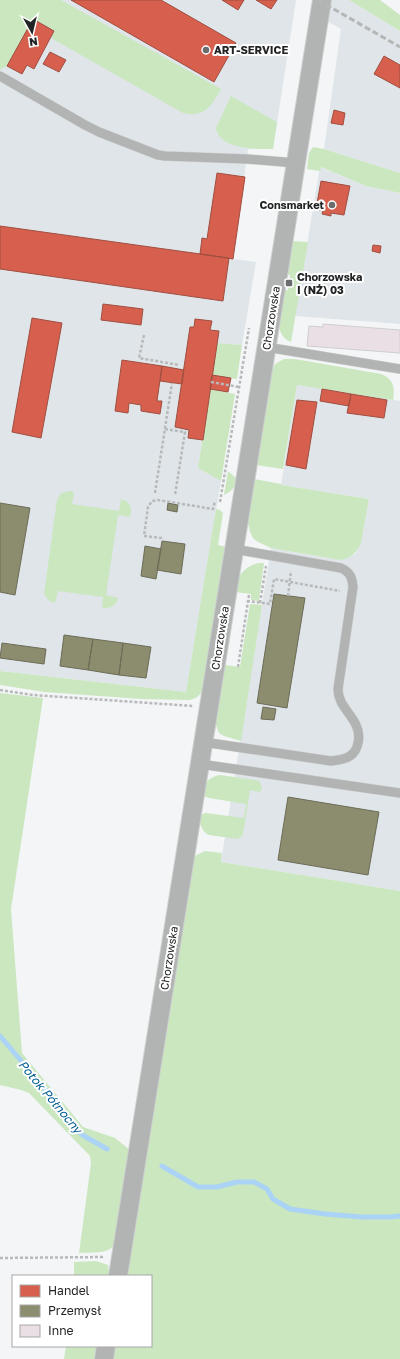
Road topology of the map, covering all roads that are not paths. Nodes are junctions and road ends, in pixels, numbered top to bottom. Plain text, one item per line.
1 (322, 0) edge
2 (0, 76) edge
3 (296, 163) junction
4 (266, 347) junction
5 (400, 369) edge
6 (234, 549) junction
7 (203, 742) junction
8 (200, 764) junction
9 (400, 793) edge
10 (118, 1275) edge
11 (106, 1347) edge
12 (104, 1359) edge

1 - 3 street, Chorzowska
2 - 3 lane
3 - 4 street, Chorzowska
4 - 5 lane
4 - 6 street, Chorzowska
6 - 7 street, Chorzowska
6 - 7 lane
7 - 8 street, Chorzowska
8 - 9 lane
8 - 10 street, Chorzowska
11 - 12 street

